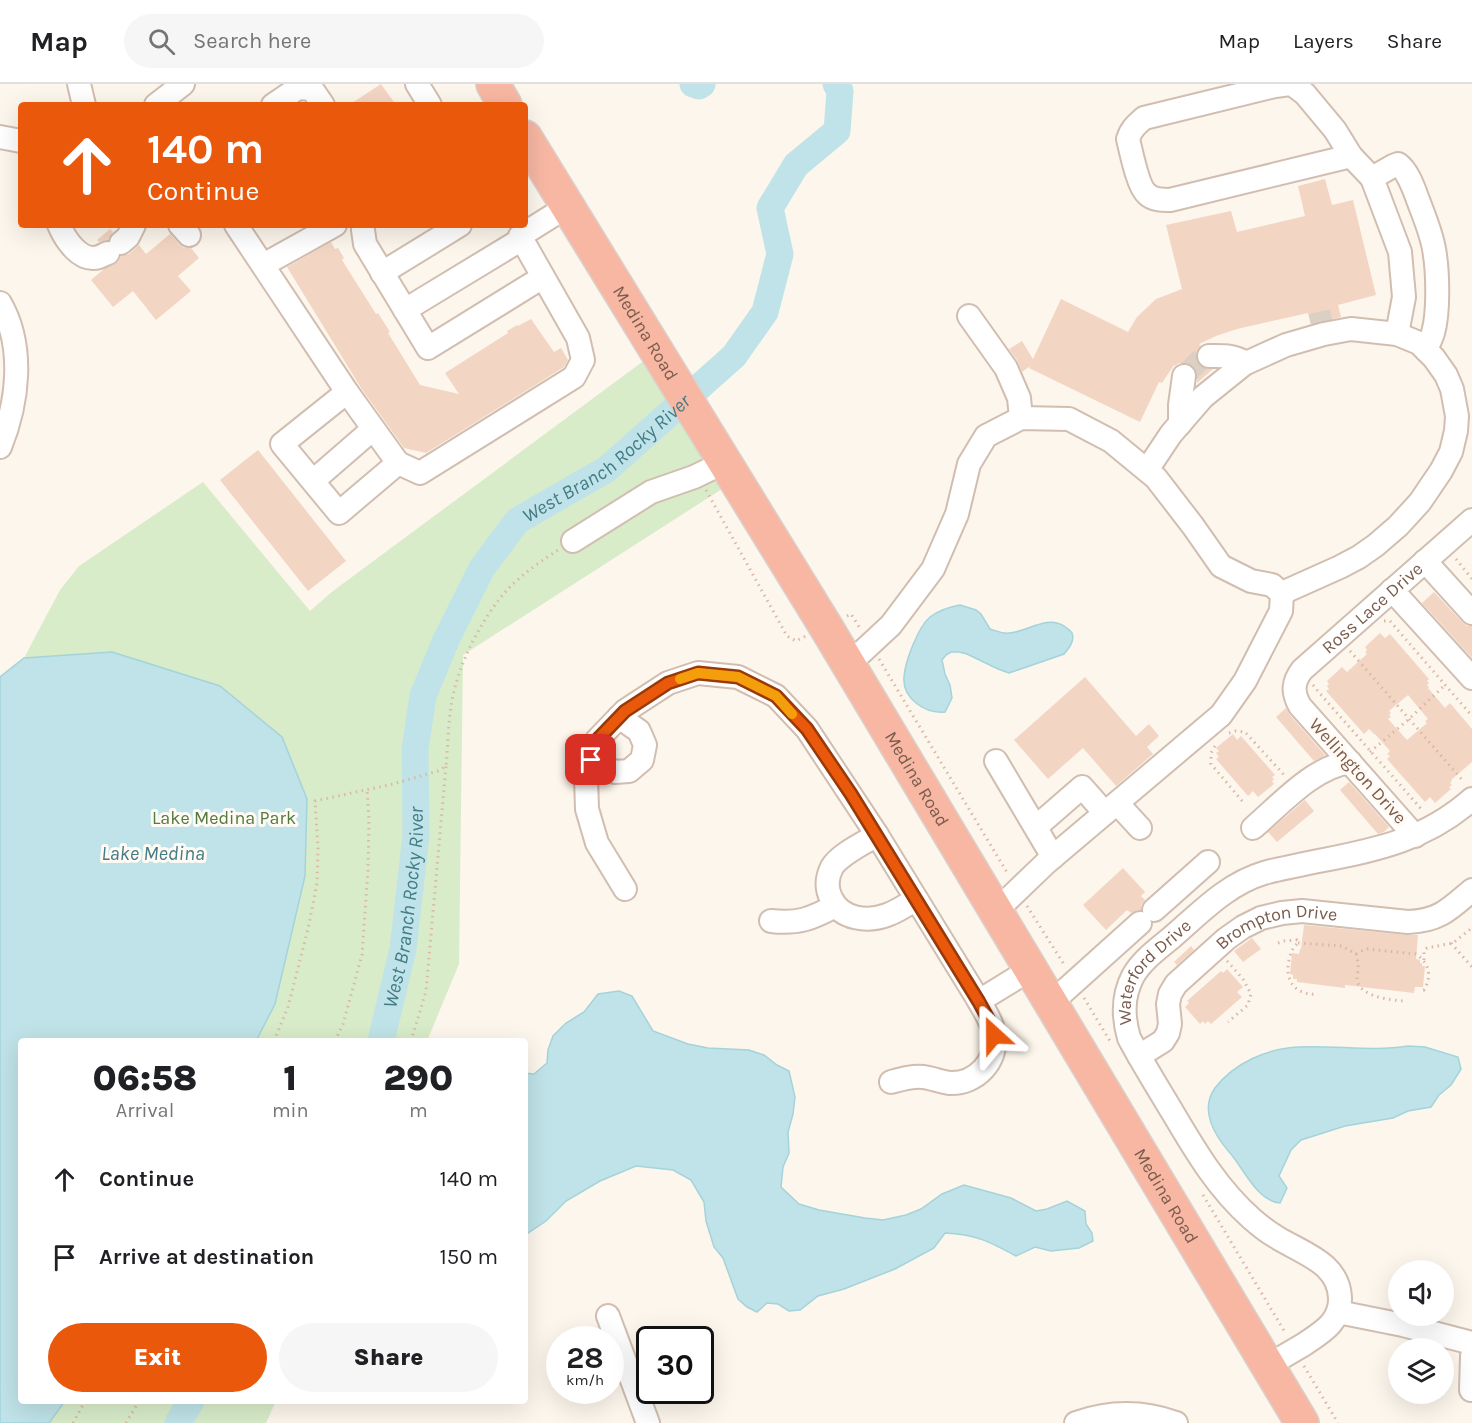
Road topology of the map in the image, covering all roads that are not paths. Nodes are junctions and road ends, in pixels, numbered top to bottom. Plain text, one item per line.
1 (79, 84) edge
2 (183, 84) edge
3 (417, 84) edge
4 (493, 84) edge
5 (1291, 84) edge
6 (309, 90) edge
7 (83, 102) edge
8 (161, 102) edge
9 (280, 102) edge
10 (428, 102) edge
11 (504, 102) edge
12 (0, 137) edge
13 (18, 140) edge
14 (528, 142) edge
15 (1351, 156) junction
16 (1372, 178) junction
17 (568, 206) junction
18 (59, 228) edge
19 (239, 228) edge
20 (330, 228) edge
21 (362, 228) edge
22 (455, 228) edge
23 (528, 228) edge
24 (518, 233) edge
25 (121, 240) edge
26 (263, 265) junction
27 (382, 273) junction
28 (543, 277) junction
29 (0, 303) edge
30 (405, 310) junction
31 (969, 316) dead end
32 (1341, 318) tunnel mouth
33 (1365, 331) junction
34 (1397, 334) junction
35 (1426, 350) junction
36 (1209, 356) tunnel mouth
37 (1246, 363) junction
38 (1184, 376) tunnel mouth
39 (347, 392) junction
40 (1021, 418) junction
41 (1180, 424) junction
42 (373, 429) junction
43 (0, 447) edge
44 (711, 458) junction
45 (398, 463) junction
46 (1147, 470) junction
47 (313, 481) junction
48 (1472, 520) edge
49 (573, 541) road end
50 (1425, 561) junction
51 (1392, 590) junction
52 (1282, 593) junction
53 (1472, 613) edge
54 (847, 662) junction
55 (1472, 678) edge
56 (1300, 706) joint
57 (620, 717) junction
58 (591, 760) junction
59 (996, 761) dead end
60 (1350, 762) junction
61 (1468, 804) edge
62 (1111, 808) junction
63 (1421, 826) junction
64 (1036, 827) junction
65 (1140, 828) dead end
66 (1253, 828) dead end
67 (877, 835) junction
68 (1053, 857) junction
69 (1208, 862) dead end
70 (625, 889) dead end
71 (1472, 890) edge
72 (916, 899) junction
73 (835, 906) junction
74 (996, 911) junction
75 (771, 921) dead end
76 (1031, 969) junction
77 (979, 1002) junction
78 (1051, 1003) junction
79 (1139, 1056) junction
80 (891, 1082) dead end
81 (1338, 1312) junction
82 (608, 1316) dead end
83 (1472, 1343) edge
84 (1472, 1356) edge
85 (1268, 1366) junction
86 (1471, 1390) edge
87 (1167, 1422) edge
88 (648, 1423) edge
89 (1076, 1423) edge
90 (1302, 1423) edge

1 - 7 street
2 - 8 street
3 - 10 street
4 - 11 highway
5 - 15 street
5 - 15 street
6 - 9 street
12 - 13 street
14 - 17 highway, Medina Road
15 - 16 street
16 - 34 street
16 - 35 street
17 - 23 street
17 - 44 highway, Medina Road
18 - 25 street
19 - 26 street
20 - 26 street
21 - 27 street
22 - 27 street
24 - 28 street
24 - 30 street
26 - 39 street
27 - 30 street
28 - 30 street
28 - 45 street
29 - 43 street
31 - 40 street
32 - 33 street
33 - 34 street
33 - 37 street
34 - 35 street
35 - 52 street
36 - 37 street
37 - 41 street
38 - 41 street
39 - 42 street
39 - 47 street
40 - 46 street
40 - 54 street
41 - 46 street
42 - 45 street
42 - 47 street
44 - 49 street
44 - 54 highway, Medina Road
45 - 47 street
46 - 52 street
48 - 50 street, Ross Lace Drive
50 - 51 street, Ross Lace Drive
50 - 53 street
51 - 55 street
51 - 56 street, Ross Lace Drive
52 - 62 street
54 - 74 highway, Medina Road
56 - 60 street, Wellington Drive
57 - 58 street
57 - 58 street
57 - 67 street
58 - 70 street
59 - 64 street
60 - 63 street, Wellington Drive
60 - 66 street
61 - 63 street, Waterford Drive
62 - 64 street
62 - 65 street
62 - 68 street
63 - 79 street, Waterford Drive
64 - 68 street
67 - 72 street
67 - 73 street
68 - 74 street
69 - 78 street
71 - 79 street, Brompton Drive
72 - 73 street
72 - 77 street
73 - 75 street
74 - 76 highway, Medina Road
76 - 77 street
76 - 78 highway, Medina Road
77 - 80 street
78 - 85 highway, Medina Road
79 - 81 street, Waterford Drive
81 - 83 street
81 - 85 street
82 - 88 street
84 - 86 street
85 - 90 highway, Medina Road
87 - 89 street

